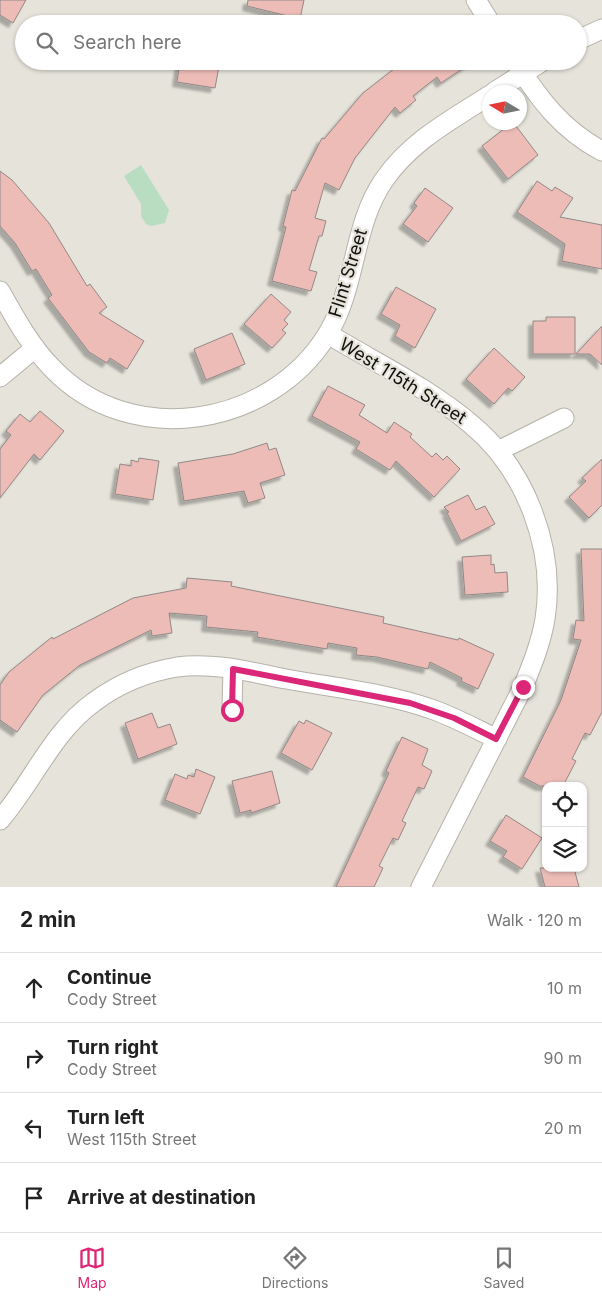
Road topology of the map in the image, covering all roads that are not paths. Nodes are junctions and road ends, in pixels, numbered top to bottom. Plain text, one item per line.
1 (476, 0) edge
2 (485, 15) edge
3 (602, 29) edge
4 (587, 36) edge
5 (517, 70) edge
6 (520, 70) edge
7 (501, 85) edge
8 (482, 100) edge
9 (602, 151) edge
10 (0, 291) edge
11 (328, 334) junction
12 (35, 348) junction
13 (0, 377) edge
14 (564, 418) dead end
15 (498, 451) junction
16 (233, 669) junction
17 (232, 710) dead end
18 (496, 739) junction
19 (0, 820) edge
20 (427, 885) edge

1 - 2 street
3 - 4 street
5 - 7 street
6 - 9 street
8 - 11 street, Flint Street
10 - 12 street, Flint Street
11 - 12 street, Flint Street
11 - 15 street, West 115th Street
12 - 13 street
14 - 15 street
15 - 18 street, West 115th Street
16 - 17 street
16 - 18 street
16 - 19 street
18 - 20 street, West 115th Street

